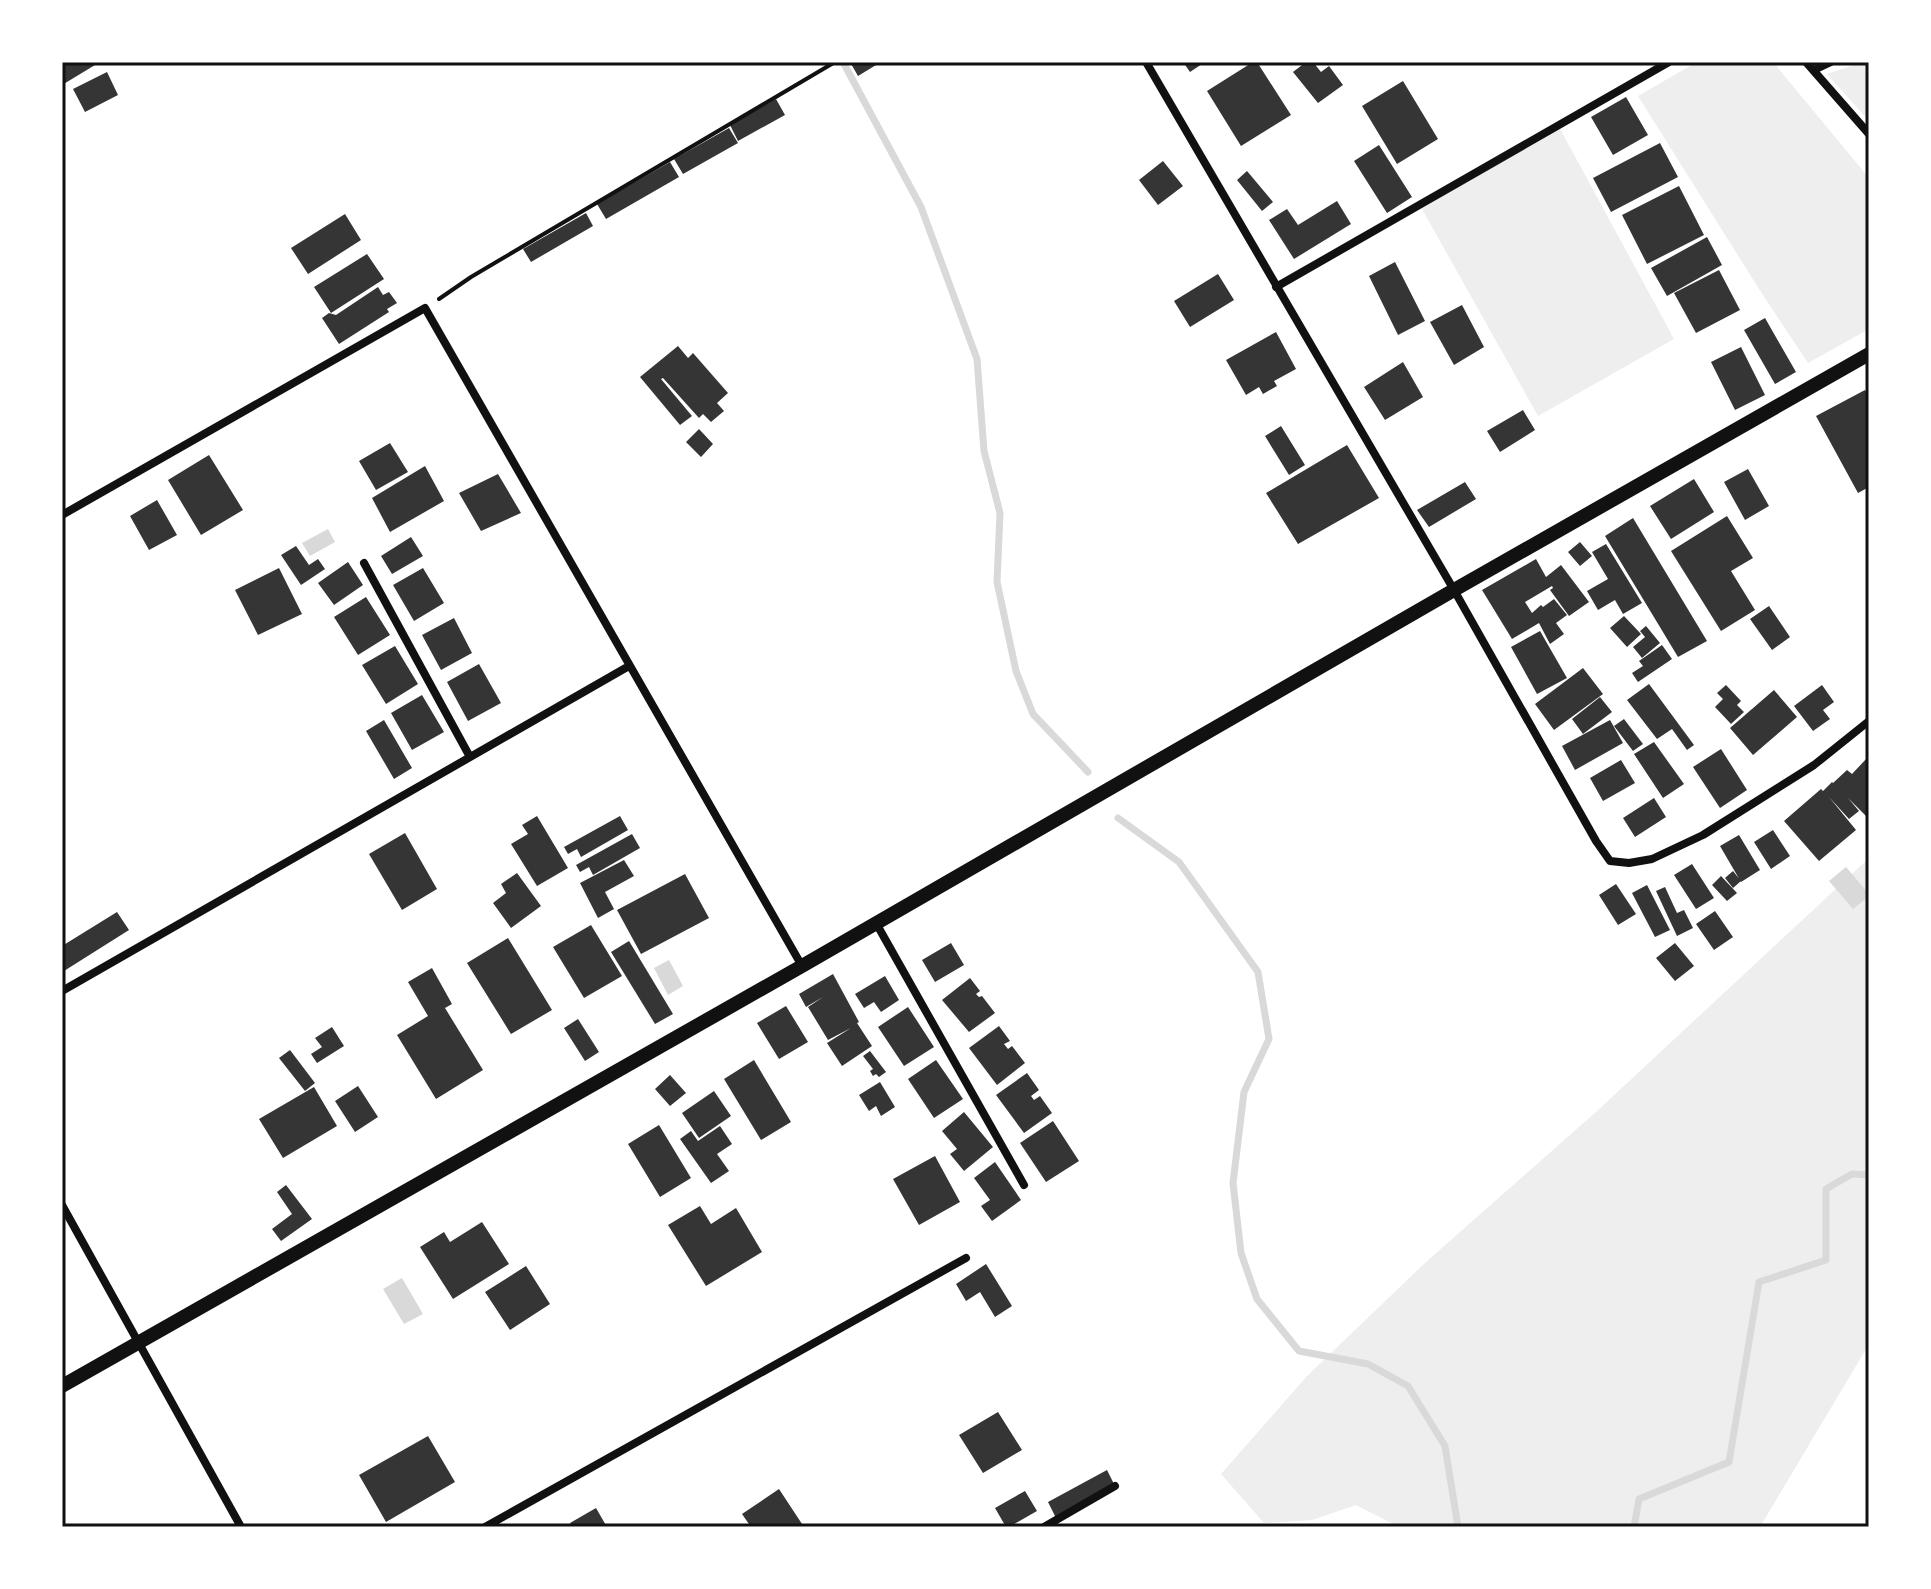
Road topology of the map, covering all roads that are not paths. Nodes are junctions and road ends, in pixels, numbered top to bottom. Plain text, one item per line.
1 (1146, 62) edge
2 (1669, 62) edge
3 (1806, 62) edge
4 (1831, 62) edge
5 (1814, 70) junction
6 (1869, 134) edge
7 (1276, 287) junction
8 (1869, 354) edge
9 (62, 515) edge
10 (364, 563) dead end
11 (1454, 590) junction
12 (629, 666) junction
13 (1869, 721) edge
14 (470, 757) junction
15 (876, 922) junction
16 (802, 966) junction
17 (62, 991) edge
18 (1024, 1185) dead end
19 (62, 1205) edge
20 (966, 1258) dead end
21 (139, 1342) junction
22 (62, 1386) edge
23 (1115, 1486) dead end
24 (241, 1527) edge
25 (485, 1527) edge
26 (1044, 1527) edge

1 - 7 street
2 - 7 street
3 - 5 street
4 - 5 street
5 - 6 street
7 - 11 street
8 - 11 street
9 - 12 street
10 - 14 street
11 - 13 street
11 - 15 street
12 - 14 street
12 - 16 street
14 - 17 street
15 - 16 street
15 - 18 street
16 - 21 street
19 - 21 street
20 - 25 street
21 - 22 street
21 - 24 street
23 - 26 street

